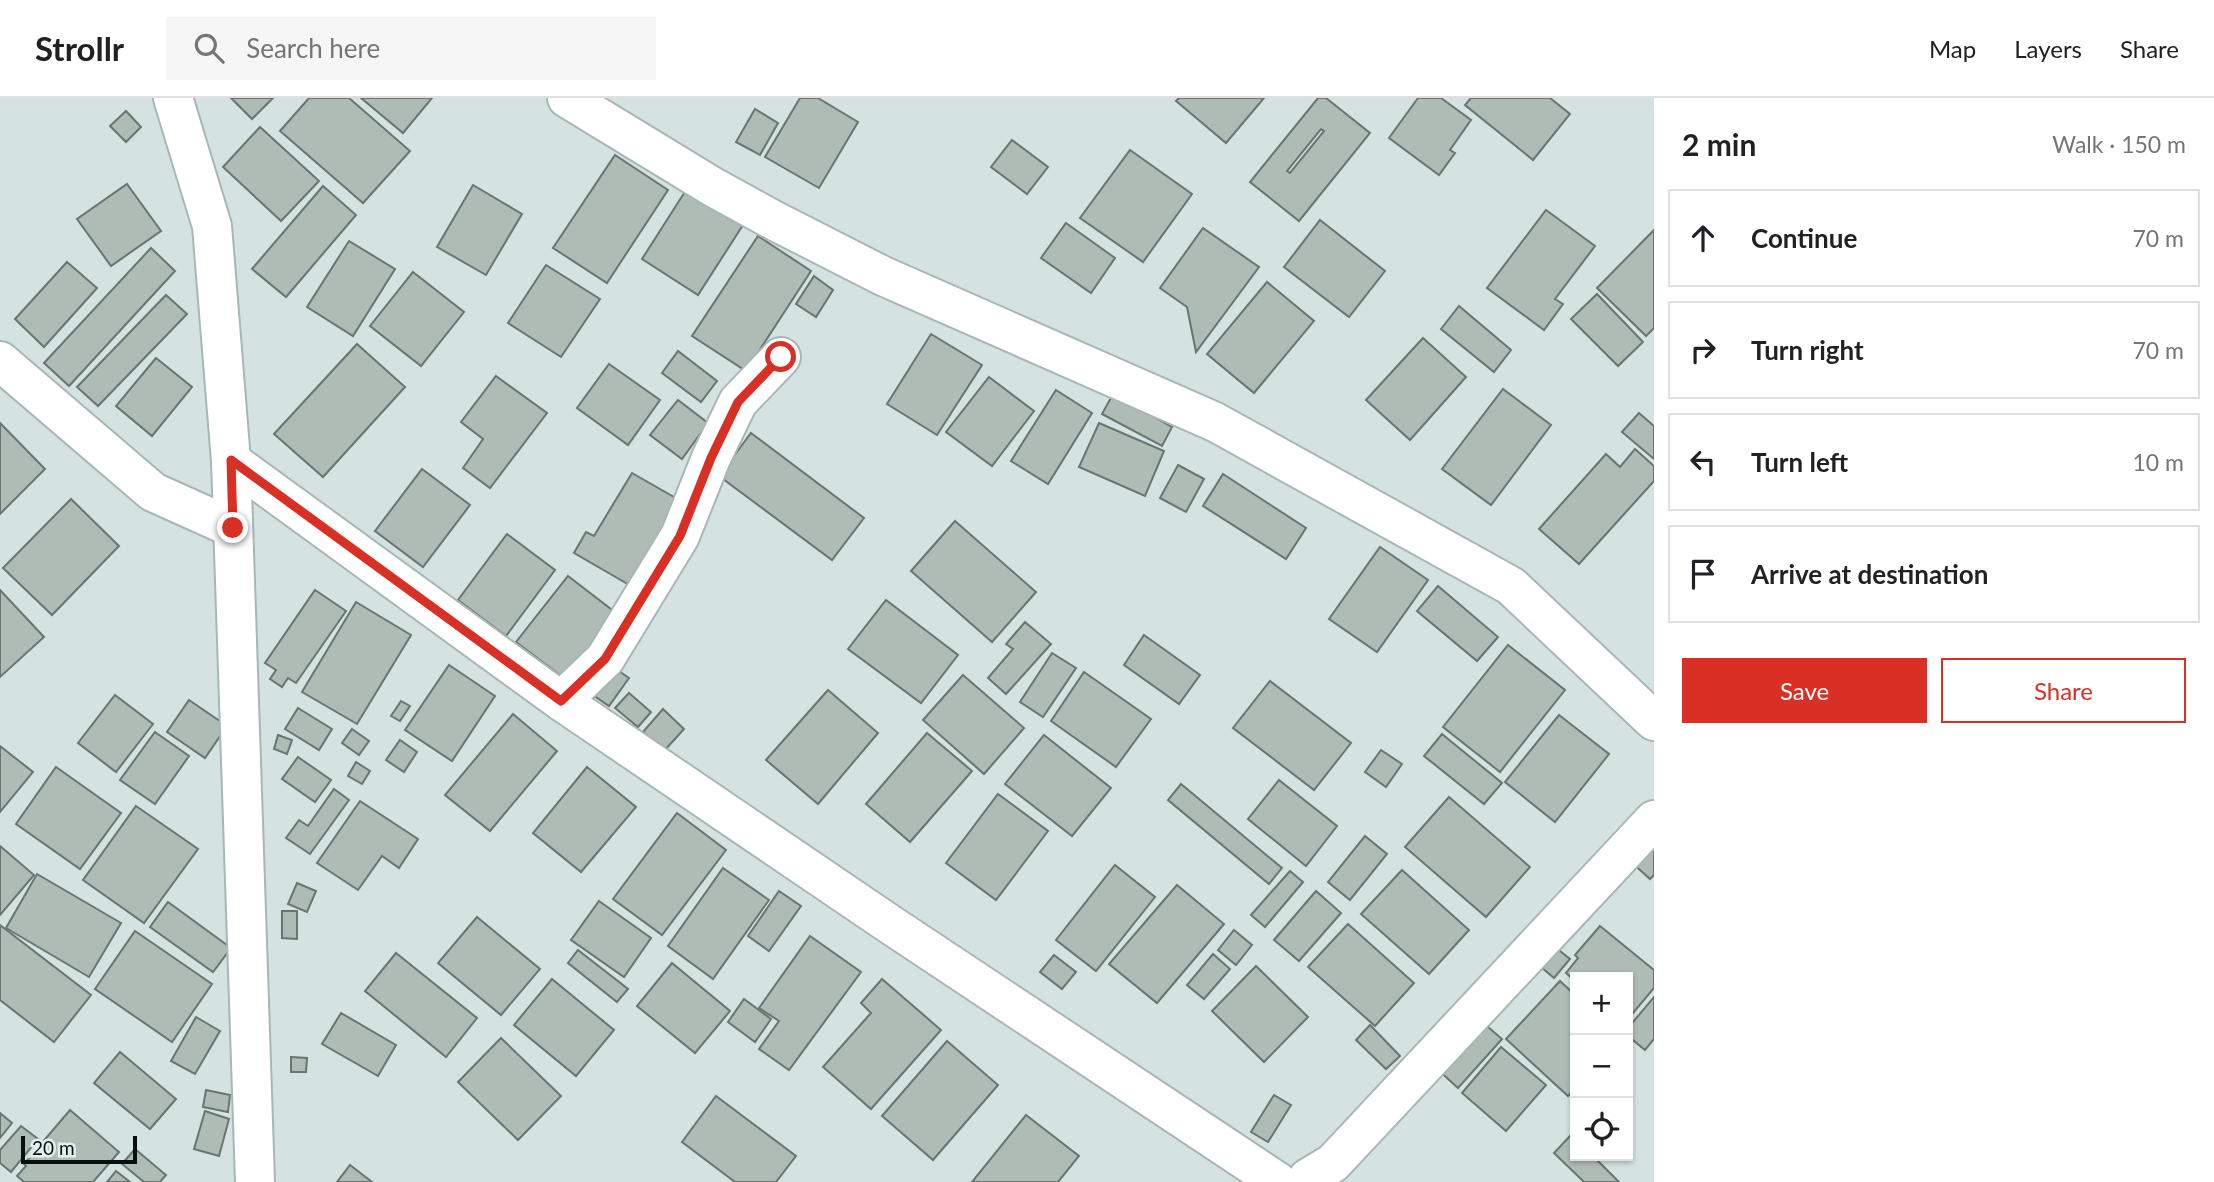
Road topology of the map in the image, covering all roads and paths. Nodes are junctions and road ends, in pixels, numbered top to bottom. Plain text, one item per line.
1 (173, 98) edge
2 (566, 98) edge
3 (781, 357) dead end
4 (0, 361) edge
5 (231, 460) junction
6 (233, 528) junction
7 (561, 701) junction
8 (1654, 720) edge
9 (1654, 820) edge
10 (255, 1182) edge
11 (1278, 1182) edge
12 (1306, 1182) edge

1 - 5 street
2 - 8 street
3 - 7 street
4 - 6 street
5 - 6 street
5 - 7 street
6 - 10 street
7 - 11 street
9 - 12 street

